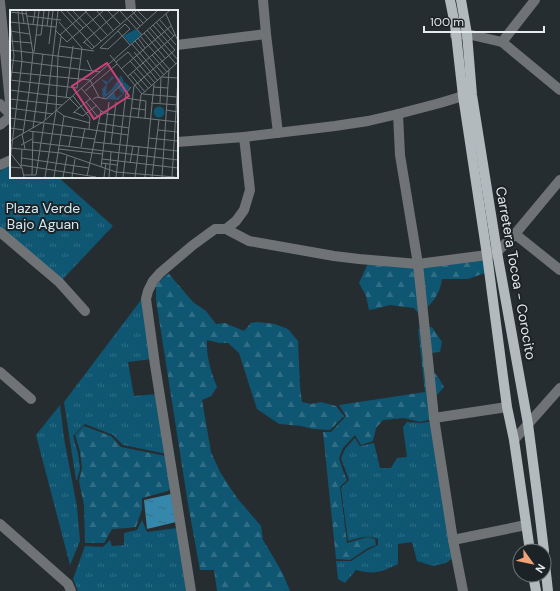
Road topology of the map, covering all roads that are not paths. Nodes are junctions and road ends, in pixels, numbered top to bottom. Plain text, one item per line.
1 (130, 0) edge
2 (263, 0) edge
3 (450, 0) edge
4 (461, 0) edge
5 (535, 0) edge
6 (0, 2) edge
7 (131, 10) edge
8 (266, 34) junction
9 (467, 34) junction
10 (455, 35) junction
11 (502, 42) junction
12 (178, 45) edge
13 (8, 62) edge
14 (560, 90) edge
15 (10, 95) edge
16 (467, 95) junction
17 (0, 104) edge
18 (10, 114) edge
19 (398, 114) junction
20 (10, 116) edge
21 (0, 125) edge
22 (278, 133) junction
23 (244, 137) junction
24 (178, 142) edge
25 (10, 160) edge
26 (0, 165) edge
27 (560, 180) edge
28 (226, 229) junction
29 (0, 232) edge
30 (515, 234) junction
31 (497, 252) junction
32 (487, 255) junction
33 (418, 264) junction
34 (560, 270) edge
35 (86, 311) dead end
36 (0, 372) edge
37 (560, 388) edge
38 (31, 399) dead end
39 (507, 407) junction
40 (434, 418) junction
41 (528, 424) junction
42 (514, 440) junction
43 (526, 525) junction
44 (2, 530) edge
45 (454, 540) junction
46 (529, 543) edge
47 (543, 543) edge
48 (71, 591) edge
49 (191, 591) edge
50 (463, 591) edge

1 - 7 street
2 - 8 street
3 - 10 main road, Carretera Tocoa - Corocito
4 - 9 main road, Carretera Tocoa - Corocito
5 - 11 street
6 - 13 street
8 - 12 street
8 - 22 street
9 - 10 street
9 - 11 street
9 - 16 main road, Carretera Tocoa - Corocito
10 - 16 main road, Carretera Tocoa - Corocito
11 - 14 street
13 - 15 street
16 - 19 street
16 - 31 main road, Carretera Tocoa - Corocito
16 - 32 main road, Carretera Tocoa - Corocito
17 - 18 street
19 - 22 street
19 - 33 street
20 - 21 street
22 - 23 street
23 - 24 street
23 - 28 street
25 - 26 street
27 - 30 street
28 - 33 street
28 - 49 street
29 - 35 street
30 - 31 street
30 - 34 street
31 - 32 street
31 - 41 main road, Carretera Tocoa - Corocito
32 - 33 street
32 - 39 main road, Carretera Tocoa - Corocito
33 - 40 street
36 - 38 street
37 - 41 street
39 - 40 street
39 - 42 main road, Carretera Tocoa - Corocito
40 - 45 street
41 - 42 street
41 - 47 main road, Carretera Tocoa - Corocito
42 - 43 main road, Carretera Tocoa - Corocito
43 - 45 street
43 - 46 main road, Carretera Tocoa - Corocito
44 - 48 street
45 - 50 street

